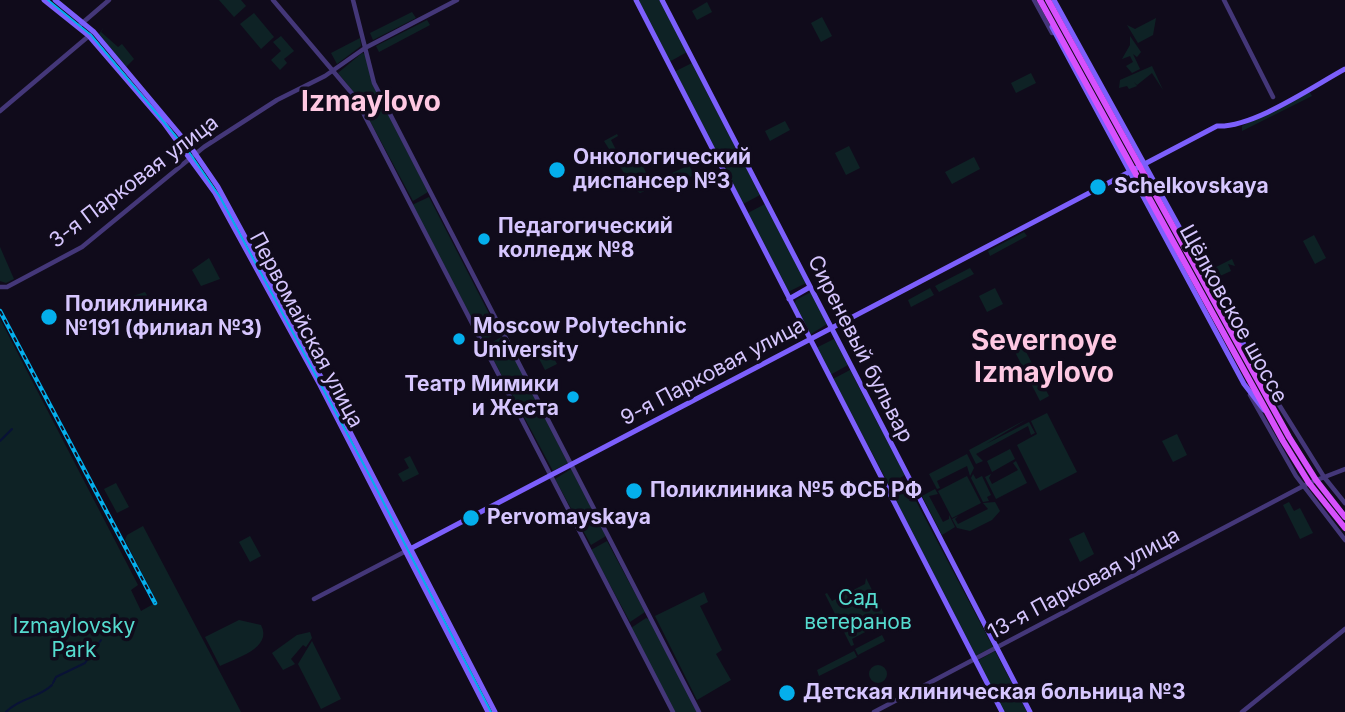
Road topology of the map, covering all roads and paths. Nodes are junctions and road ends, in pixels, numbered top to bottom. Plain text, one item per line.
1 (46, 0) edge
2 (55, 0) edge
3 (109, 0) edge
4 (272, 0) edge
5 (353, 0) edge
6 (457, 0) edge
7 (636, 0) edge
8 (662, 0) edge
9 (1034, 0) edge
10 (1054, 0) edge
11 (1224, 0) edge
12 (1044, 2) edge
13 (81, 24) junction
14 (91, 34) junction
15 (365, 48) junction
16 (1060, 48) junction
17 (1345, 69) edge
18 (333, 71) junction
19 (1273, 97) dead end
20 (0, 111) edge
21 (193, 155) junction
22 (1144, 164) junction
23 (1128, 173) junction
24 (1157, 187) junction
25 (1141, 197) junction
26 (1, 287) edge
27 (810, 287) junction
28 (789, 299) junction
29 (831, 328) junction
30 (809, 339) junction
31 (1263, 379) junction
32 (1248, 391) junction
33 (1276, 422) junction
34 (571, 464) junction
35 (1345, 469) edge
36 (551, 475) junction
37 (1324, 477) junction
38 (1310, 483) junction
39 (1345, 503) edge
40 (1345, 515) edge
41 (1345, 528) edge
42 (1345, 540) edge
43 (407, 551) junction
44 (314, 599) dead end
45 (1345, 629) edge
46 (996, 648) junction
47 (975, 659) junction
48 (488, 712) edge
49 (495, 712) edge
50 (673, 712) edge
51 (699, 712) edge
52 (874, 712) edge
53 (1002, 712) edge
54 (1030, 712) edge
55 (1242, 712) edge

1 - 13 main road, Первомайская улица
2 - 13 main road, Первомайская улица
3 - 13 street
4 - 18 street
5 - 15 street
6 - 15 street, 3-я Парковая улица
7 - 28 main road, Сиреневый бульвар
8 - 27 main road, Сиреневый бульвар
9 - 16 street
10 - 22 main road
11 - 19 street
12 - 16 main road
12 - 33 main road, Щёлковское шоссе
13 - 14 main road, Первомайская улица
14 - 20 street
14 - 21 main road, Первомайская улица
15 - 18 street, 3-я Парковая улица
15 - 34 street
16 - 23 main road
17 - 22 main road, 9-я Парковая улица
18 - 21 street, 3-я Парковая улица
18 - 36 street
21 - 26 street, 3-я Парковая улица
21 - 43 main road, Первомайская улица
22 - 23 main road, 9-я Парковая улица
22 - 24 main road
23 - 25 main road
23 - 29 main road, 9-я Парковая улица
24 - 25 main road
24 - 31 main road
25 - 32 main road
27 - 28 main road
27 - 29 main road, Сиреневый бульвар
28 - 30 main road, Сиреневый бульвар
29 - 30 main road, 9-я Парковая улица
29 - 46 main road, Сиреневый бульвар
30 - 34 main road, 9-я Парковая улица
30 - 47 main road, Сиреневый бульвар
31 - 33 main road
31 - 37 street
32 - 33 main road
32 - 38 street
33 - 38 main road, Щёлковское шоссе
34 - 36 main road, 9-я Парковая улица
34 - 51 street
35 - 37 street, 13-я Парковая улица
36 - 43 main road, 9-я Парковая улица
36 - 50 street
37 - 38 street, 13-я Парковая улица
37 - 39 street
38 - 40 main road, Щёлковское шоссе
38 - 41 main road, Щёлковское шоссе
38 - 42 street
38 - 46 street, 13-я Парковая улица
43 - 44 street, 9-я Парковая улица
43 - 48 main road, Первомайская улица
43 - 49 main road
45 - 55 street
46 - 47 street, 13-я Парковая улица
46 - 54 main road, Сиреневый бульвар
47 - 52 street, 13-я Парковая улица
47 - 53 main road, Сиреневый бульвар

